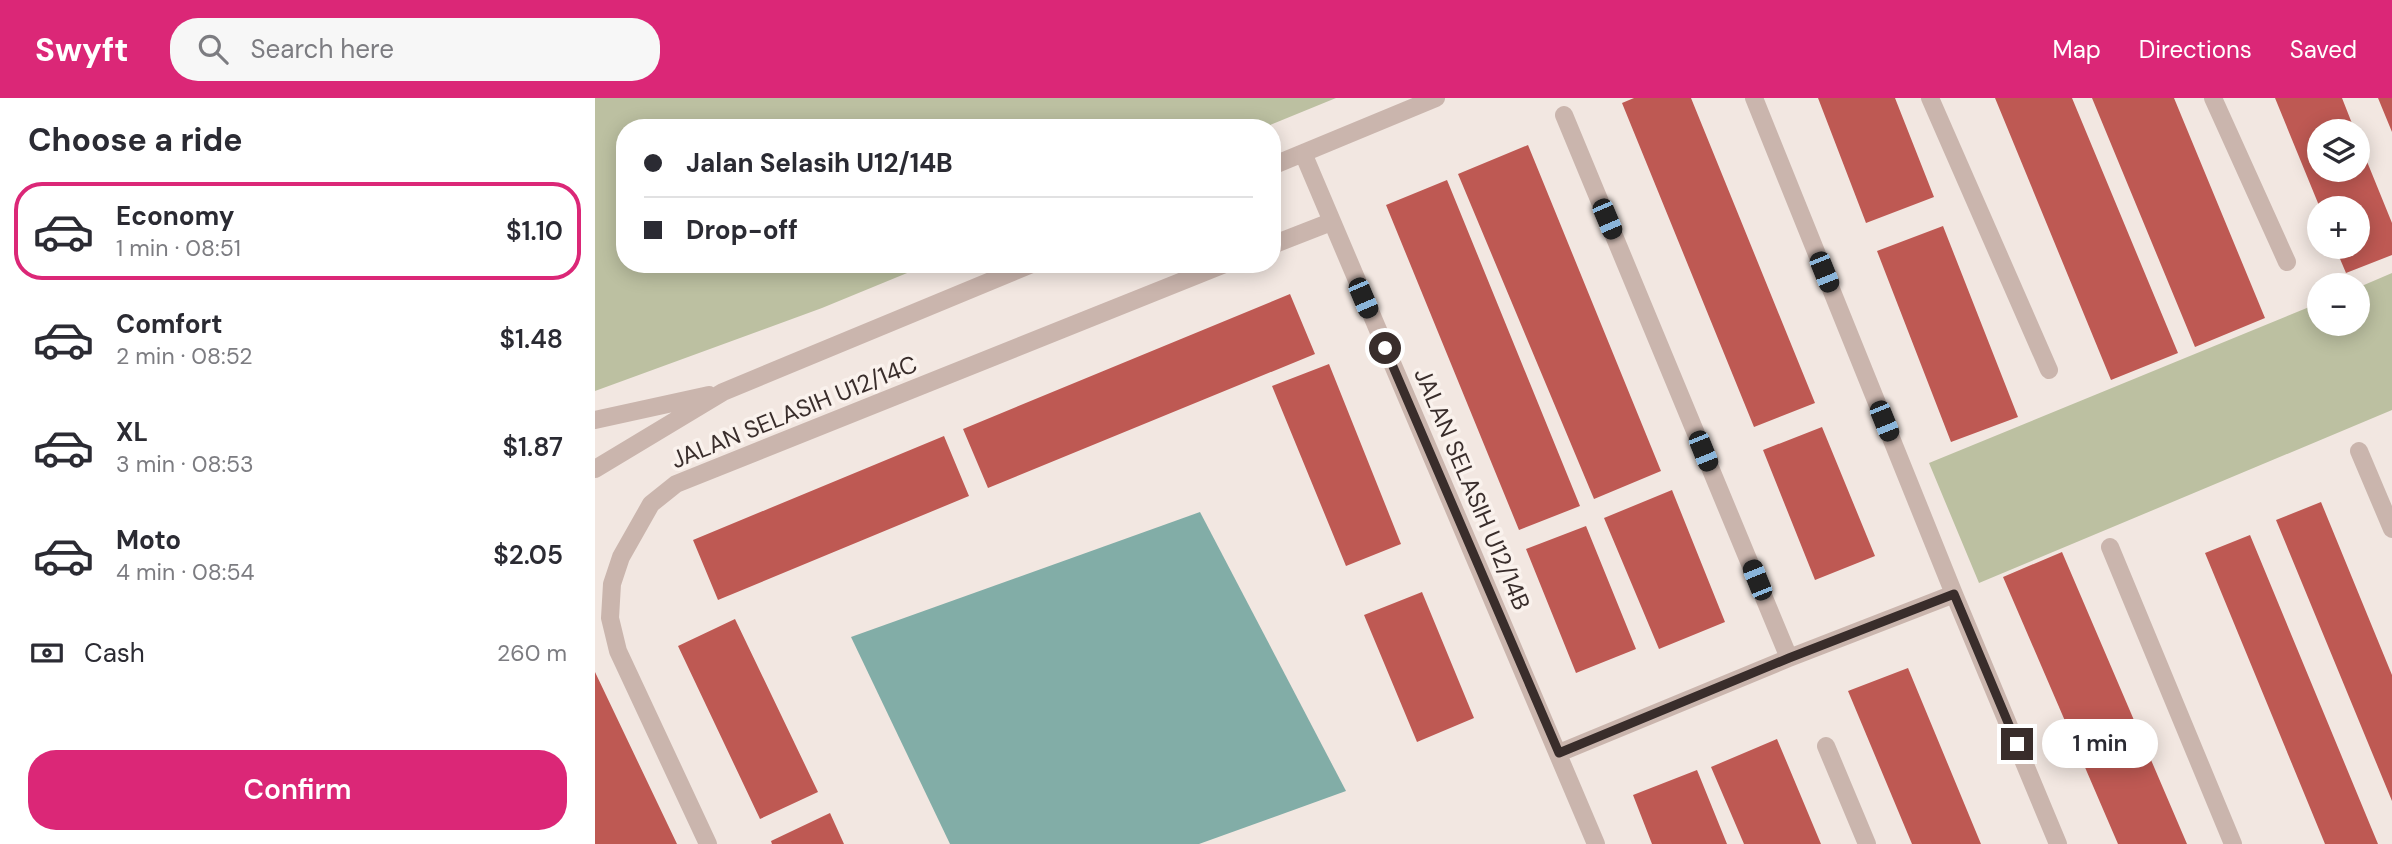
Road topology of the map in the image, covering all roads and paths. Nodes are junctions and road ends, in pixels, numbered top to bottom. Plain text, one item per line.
1 (1436, 98) edge
2 (1754, 98) edge
3 (1930, 98) edge
4 (2213, 98) edge
5 (1564, 115) dead end
6 (1303, 153) junction
7 (1281, 162) edge
8 (1331, 222) junction
9 (1281, 241) edge
10 (2287, 262) dead end
11 (1011, 273) edge
12 (1203, 273) edge
13 (2049, 370) dead end
14 (723, 392) junction
15 (595, 420) edge
16 (2359, 451) dead end
17 (595, 469) edge
18 (2392, 529) edge
19 (2111, 547) dead end
20 (1954, 594) junction
21 (1789, 658) junction
22 (1826, 746) dead end
23 (1559, 753) junction
24 (708, 844) edge
25 (1595, 844) edge
26 (1867, 844) edge
27 (2058, 844) edge
28 (2233, 844) edge

1 - 6 street
2 - 20 street
3 - 13 street
4 - 10 street
5 - 21 street
6 - 7 street
6 - 8 street, JALAN SELASIH U12/14B
8 - 9 street
8 - 23 street, JALAN SELASIH U12/14B
11 - 14 street
12 - 24 street, JALAN SELASIH U12/14C
14 - 15 street
14 - 17 street
16 - 18 street
19 - 28 street
20 - 21 street
20 - 27 street
21 - 23 street
22 - 26 street
23 - 25 street, JALAN SELASIH U12/14B

